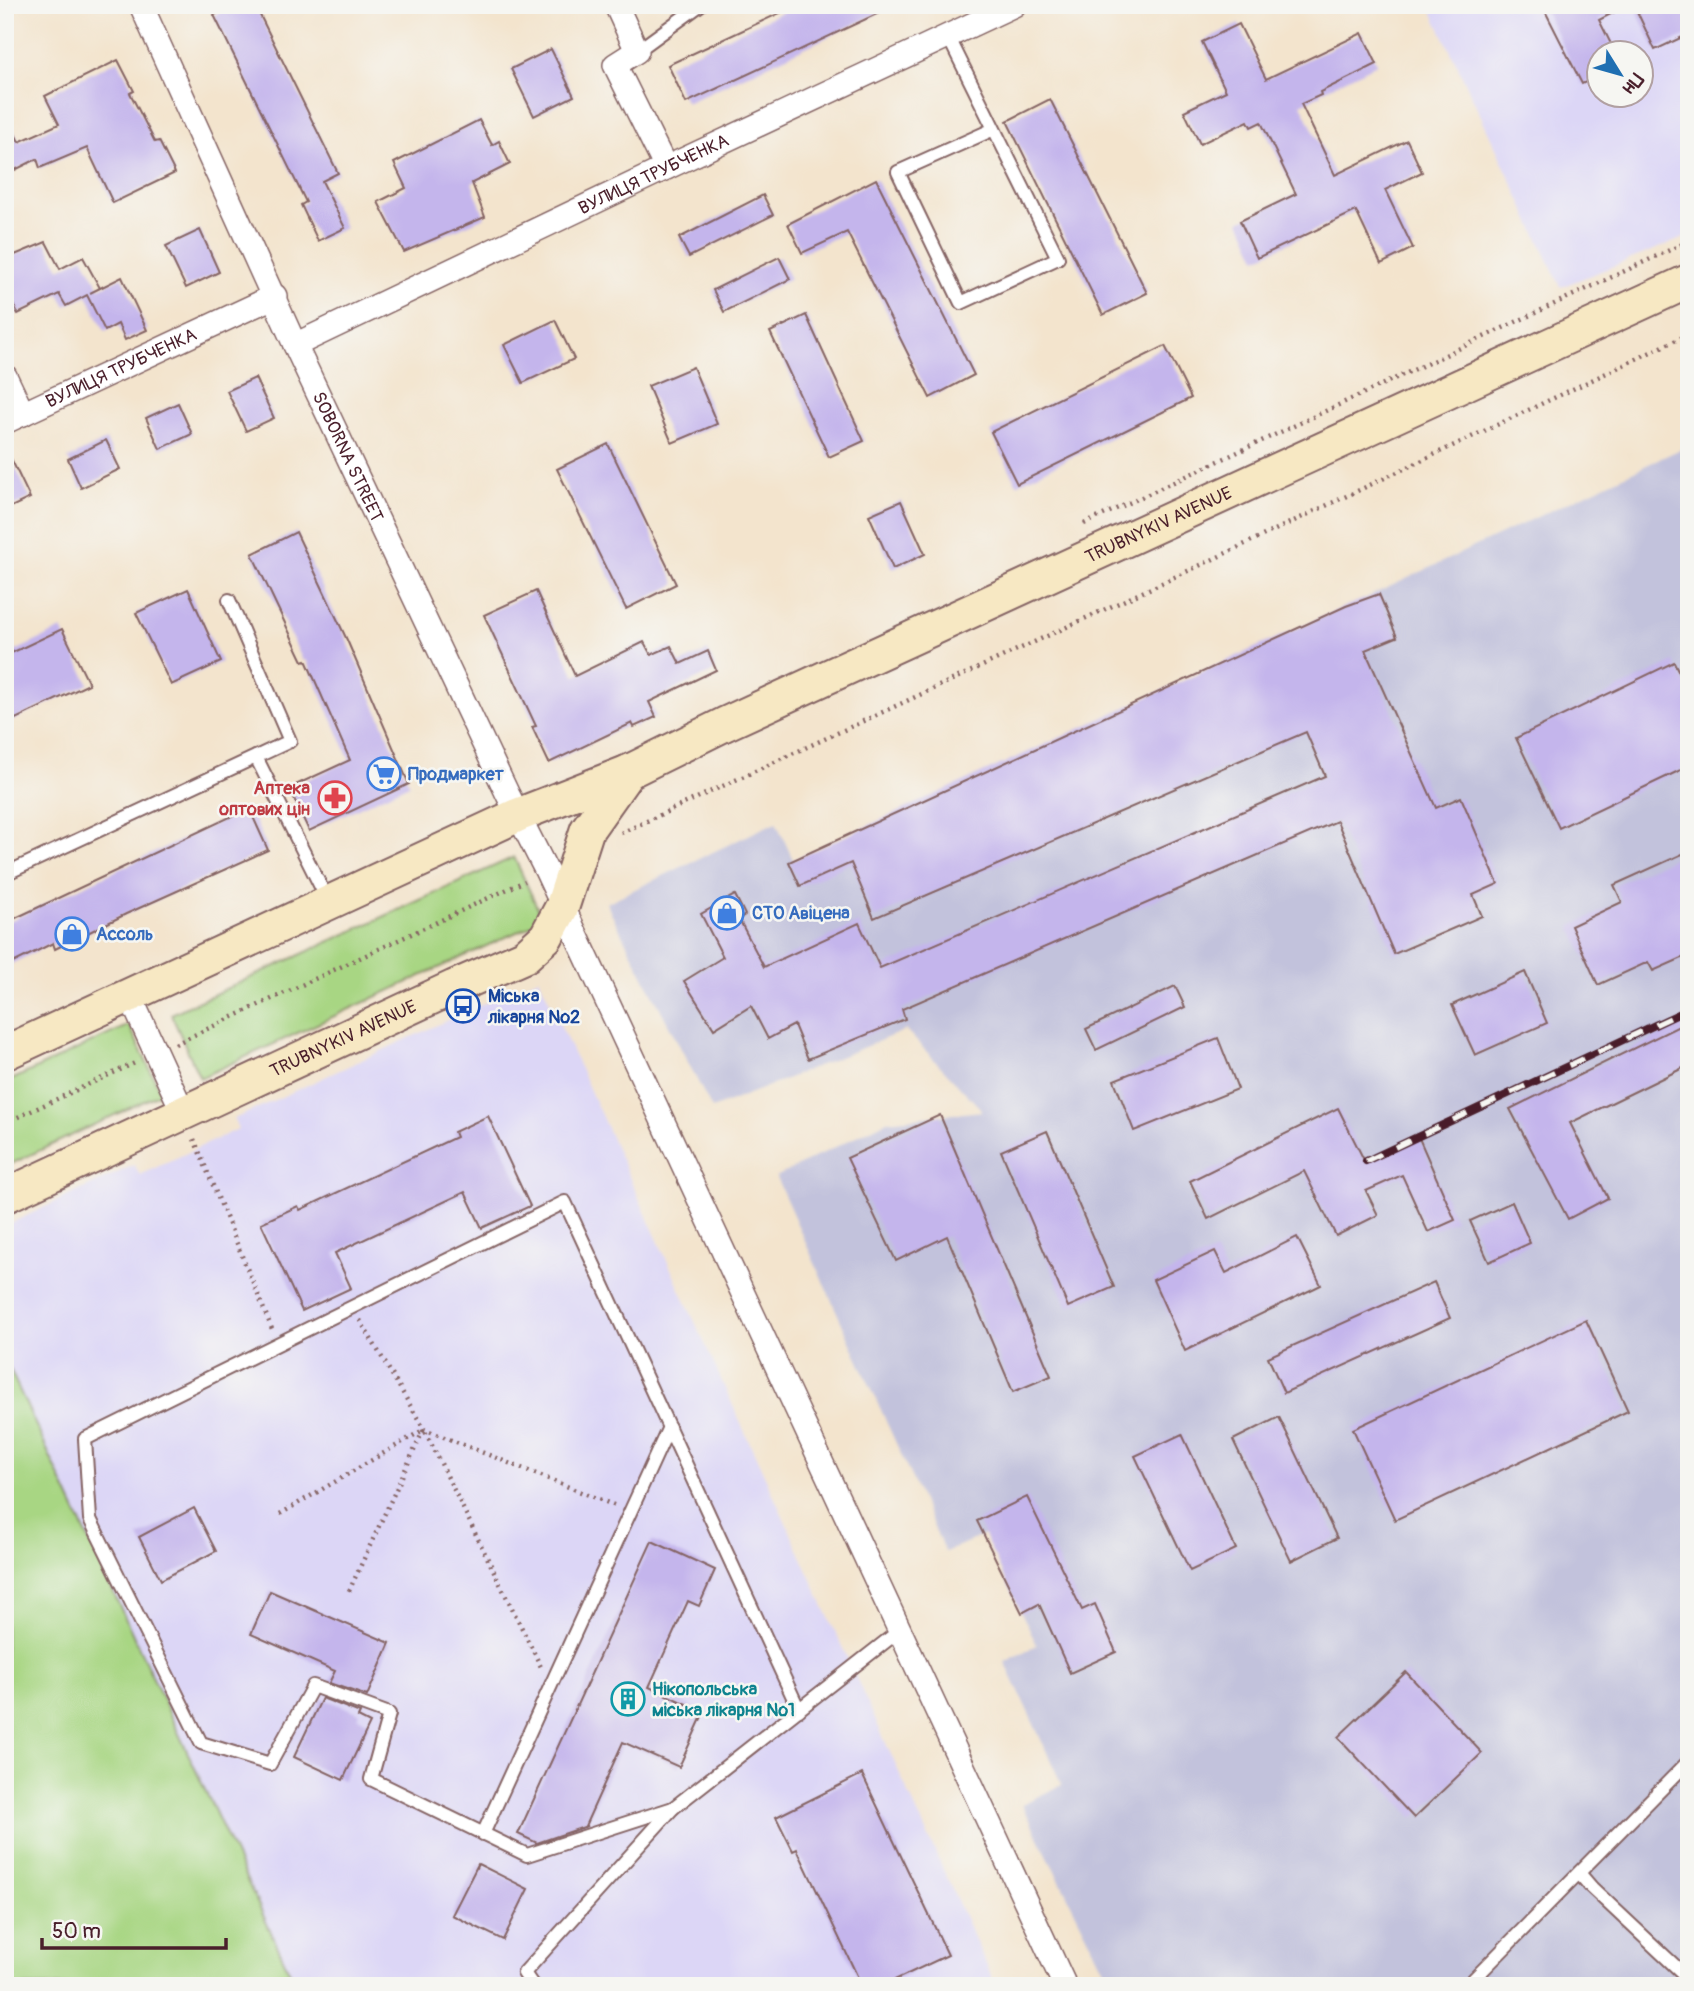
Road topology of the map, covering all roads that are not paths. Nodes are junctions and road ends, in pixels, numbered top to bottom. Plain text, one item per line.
1 (141, 5) edge
2 (616, 5) edge
3 (700, 5) edge
4 (1014, 5) edge
5 (948, 36) junction
6 (637, 51) junction
7 (994, 129) junction
8 (666, 168) junction
9 (1689, 281) edge
10 (275, 296) junction
11 (295, 345) junction
12 (5, 376) edge
13 (14, 418) edge
14 (229, 600) dead end
15 (256, 757) junction
16 (628, 772) junction
17 (518, 815) junction
18 (5, 874) edge
19 (329, 903) junction
20 (562, 907) junction
21 (129, 995) junction
22 (5, 1053) edge
23 (183, 1112) junction
24 (5, 1196) edge
25 (669, 1427) junction
26 (899, 1631) junction
27 (799, 1710) junction
28 (1689, 1761) edge
29 (673, 1808) junction
30 (483, 1834) junction
31 (1579, 1872) junction
32 (1689, 1979) edge
33 (533, 1986) edge
34 (1065, 1986) edge
35 (1467, 1986) edge

1 - 10 street, SOBORNA STREET
2 - 6 street
3 - 6 lane
4 - 5 street, ВУЛИЦЯ ТРУБЧЕНКА
5 - 7 lane
5 - 8 street, ВУЛИЦЯ ТРУБЧЕНКА
6 - 8 street
7 - 7 lane
8 - 11 street, ВУЛИЦЯ ТРУБЧЕНКА
9 - 16 main road, TRUBNYKIV AVENUE
10 - 11 street, SOBORNA STREET
10 - 13 street, ВУЛИЦЯ ТРУБЧЕНКА
11 - 17 street, SOBORNA STREET
12 - 13 street
14 - 15 lane
15 - 18 lane
15 - 19 lane
16 - 17 main road, TRUBNYKIV AVENUE
16 - 20 main road, TRUBNYKIV AVENUE
17 - 19 main road, TRUBNYKIV AVENUE
17 - 20 street, SOBORNA STREET
19 - 21 main road, TRUBNYKIV AVENUE
20 - 23 main road, TRUBNYKIV AVENUE
20 - 26 street, SOBORNA STREET
21 - 22 main road, TRUBNYKIV AVENUE
21 - 23 street
23 - 24 main road, TRUBNYKIV AVENUE
25 - 27 lane
25 - 30 lane
25 - 30 lane
26 - 27 lane
26 - 34 street, SOBORNA STREET
27 - 29 lane
28 - 31 lane
29 - 30 lane
29 - 33 lane
31 - 32 lane
31 - 35 lane

